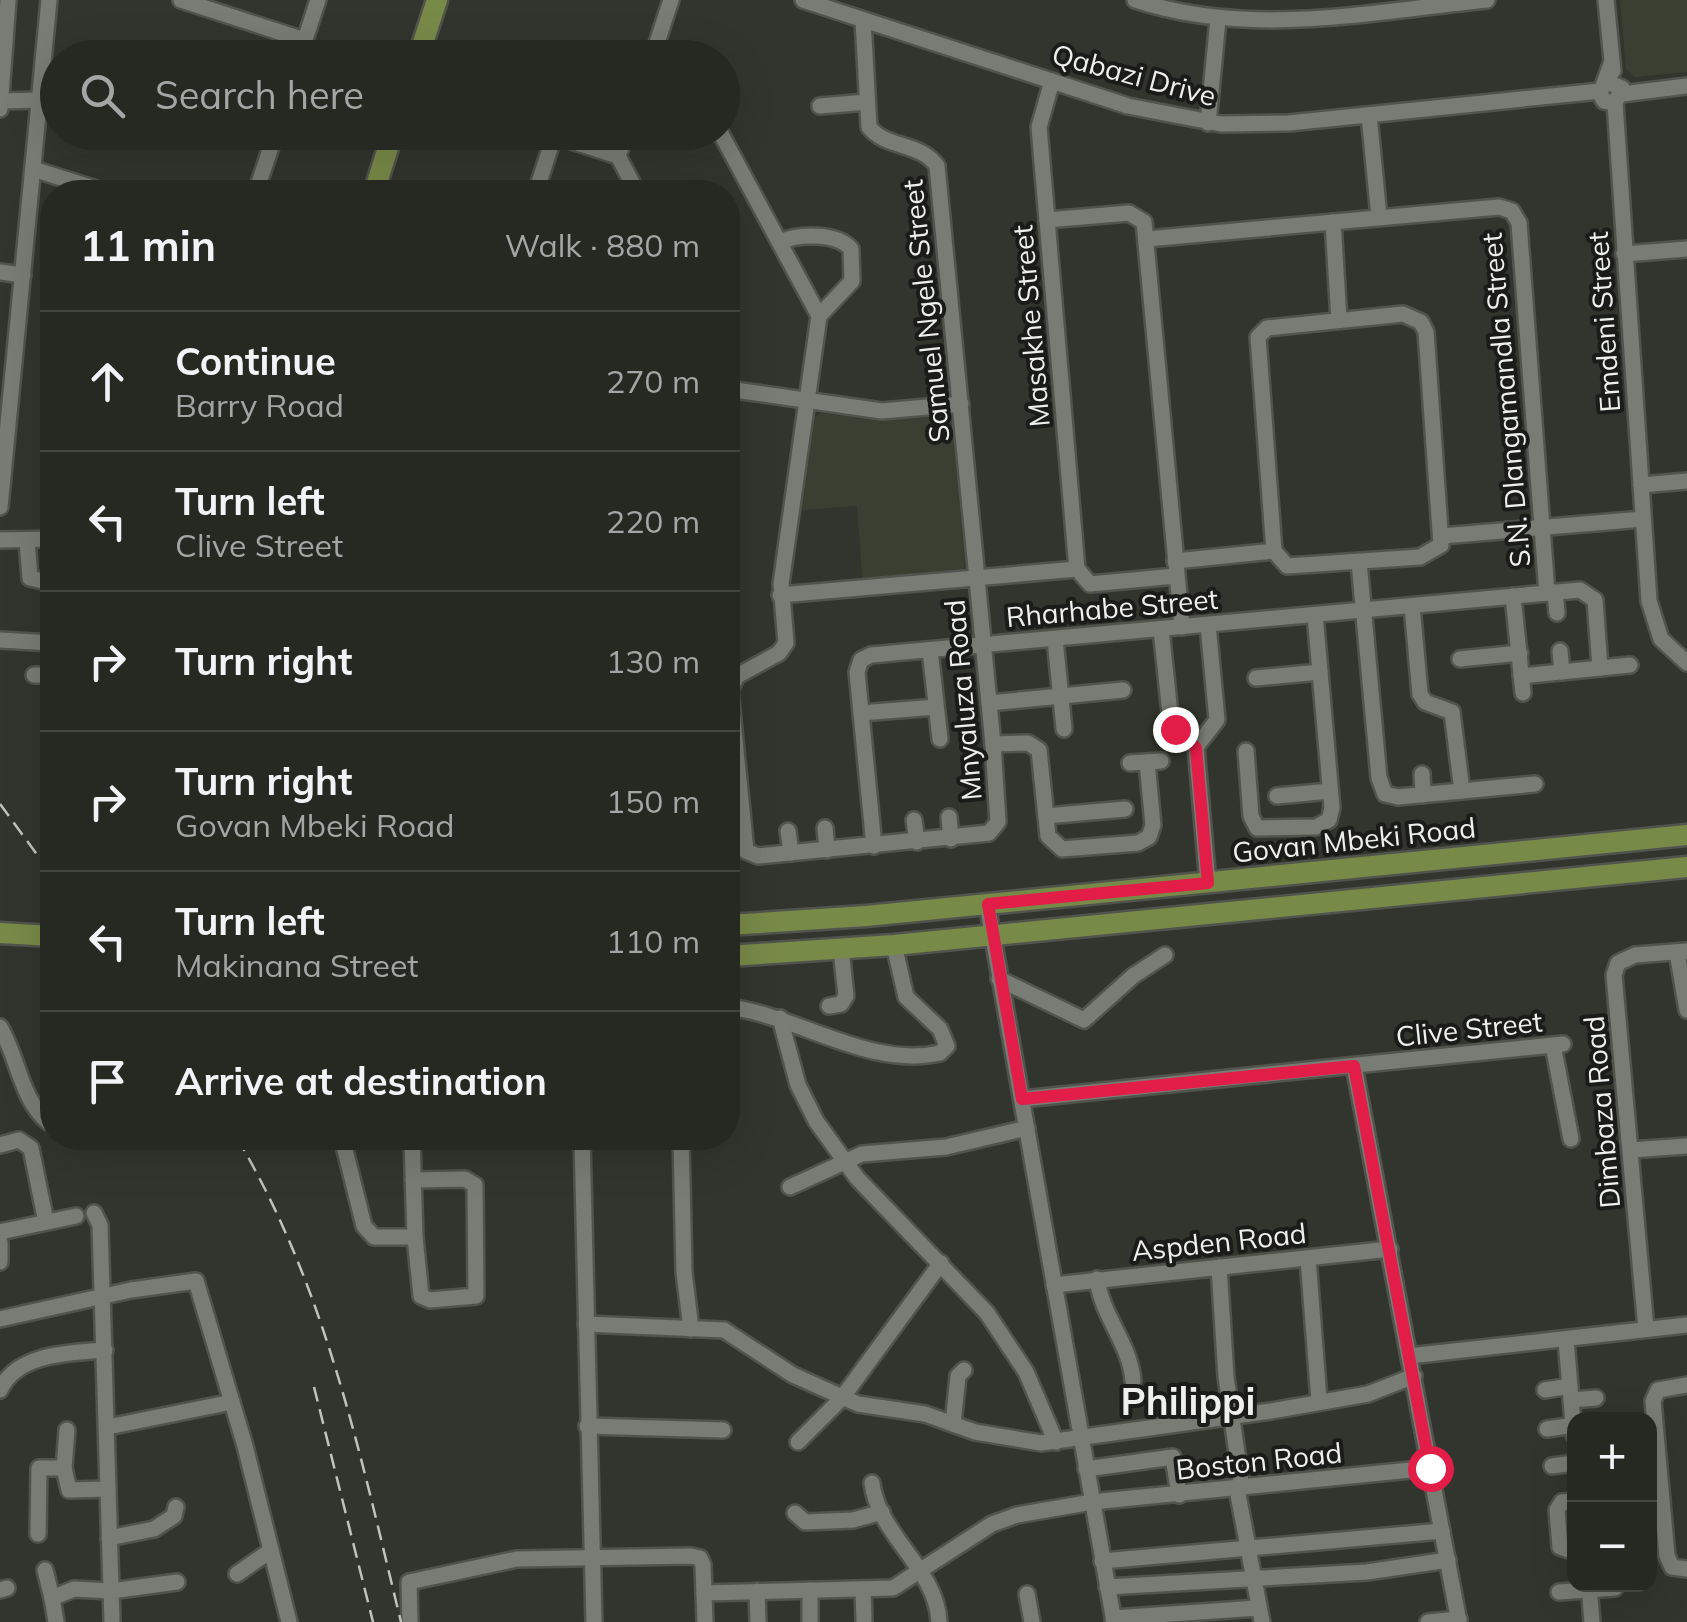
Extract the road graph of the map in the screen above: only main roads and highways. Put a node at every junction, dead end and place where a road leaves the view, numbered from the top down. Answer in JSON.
{"nodes":[{"id":1,"x":437,"y":0,"type":"edge"},
{"id":2,"x":424,"y":40,"type":"edge"},
{"id":3,"x":387,"y":150,"type":"edge"},
{"id":4,"x":378,"y":180,"type":"edge"},
{"id":5,"x":1687,"y":836,"type":"edge"},
{"id":6,"x":1687,"y":867,"type":"edge"},
{"id":7,"x":740,"y":923,"type":"edge"},
{"id":8,"x":0,"y":933,"type":"edge"},
{"id":9,"x":40,"y":935,"type":"edge"},
{"id":10,"x":740,"y":955,"type":"edge"}],
"edges":[{"from":1,"to":2,"type":"main road"},
{"from":3,"to":4,"type":"main road"},
{"from":5,"to":7,"type":"main road","name":"Govan Mbeki Road"},
{"from":6,"to":10,"type":"main road"},
{"from":8,"to":9,"type":"main road"}]}
